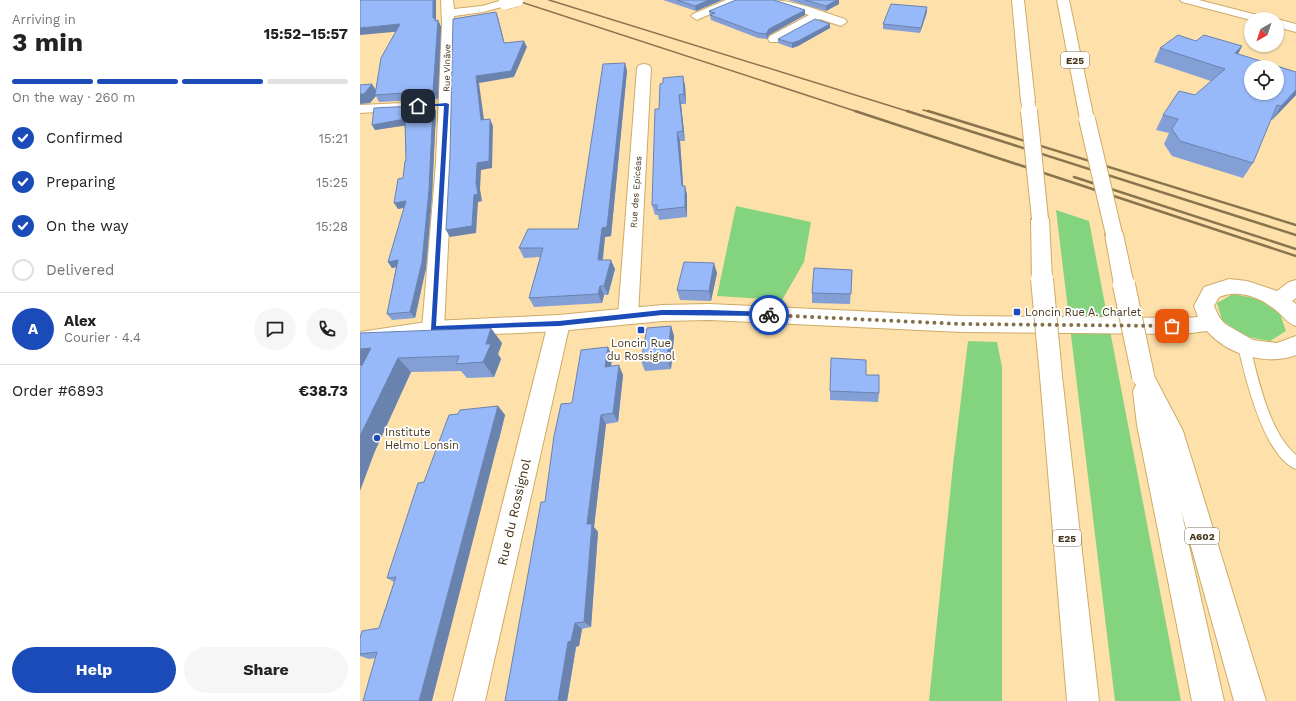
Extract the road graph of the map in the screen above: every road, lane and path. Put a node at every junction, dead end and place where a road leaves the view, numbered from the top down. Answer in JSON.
{"nodes":[{"id":1,"x":447,"y":0,"type":"edge"},
{"id":2,"x":517,"y":0,"type":"edge"},
{"id":3,"x":736,"y":0,"type":"edge"},
{"id":4,"x":774,"y":0,"type":"edge"},
{"id":5,"x":1018,"y":0,"type":"edge"},
{"id":6,"x":1063,"y":0,"type":"edge"},
{"id":7,"x":1186,"y":0,"type":"edge"},
{"id":8,"x":450,"y":14,"type":"junction"},
{"id":9,"x":820,"y":14,"type":"junction"},
{"id":10,"x":1244,"y":15,"type":"edge"},
{"id":11,"x":697,"y":16,"type":"dead end"},
{"id":12,"x":841,"y":22,"type":"dead end"},
{"id":13,"x":1284,"y":25,"type":"edge"},
{"id":14,"x":1296,"y":28,"type":"edge"},
{"id":15,"x":774,"y":39,"type":"dead end"},
{"id":16,"x":644,"y":68,"type":"dead end"},
{"id":17,"x":415,"y":106,"type":"edge"},
{"id":18,"x":360,"y":109,"type":"edge"},
{"id":19,"x":1296,"y":287,"type":"edge"},
{"id":20,"x":1279,"y":301,"type":"junction"},
{"id":21,"x":628,"y":316,"type":"junction"},
{"id":22,"x":1296,"y":318,"type":"edge"},
{"id":23,"x":559,"y":323,"type":"junction"},
{"id":24,"x":1212,"y":323,"type":"junction"},
{"id":25,"x":433,"y":329,"type":"junction"},
{"id":26,"x":360,"y":340,"type":"edge"},
{"id":27,"x":1244,"y":346,"type":"junction"},
{"id":28,"x":1292,"y":352,"type":"edge"},
{"id":29,"x":1143,"y":376,"type":"junction"},
{"id":30,"x":1296,"y":463,"type":"edge"},
{"id":31,"x":469,"y":701,"type":"edge"},
{"id":32,"x":1083,"y":701,"type":"edge"},
{"id":33,"x":1208,"y":701,"type":"edge"},
{"id":34,"x":1250,"y":701,"type":"edge"}],
"edges":[{"from":1,"to":8,"type":"main road","name":"Rue Vinâve"},
{"from":2,"to":8,"type":"main road","bridge":true},
{"from":3,"to":11,"type":"main road"},
{"from":4,"to":9,"type":"main road"},
{"from":5,"to":32,"type":"main road","number":"E25","bridge":true},
{"from":6,"to":29,"type":"main road","number":"E25","bridge":true},
{"from":7,"to":10,"type":"main road"},
{"from":8,"to":25,"type":"main road","name":"Rue Vinâve"},
{"from":9,"to":12,"type":"main road"},
{"from":9,"to":15,"type":"main road"},
{"from":13,"to":14,"type":"main road"},
{"from":16,"to":21,"type":"main road","name":"Rue des Epicéas"},
{"from":17,"to":18,"type":"main road"},
{"from":19,"to":20,"type":"main road"},
{"from":20,"to":22,"type":"main road"},
{"from":20,"to":24,"type":"main road"},
{"from":21,"to":23,"type":"main road"},
{"from":21,"to":24,"type":"main road"},
{"from":23,"to":25,"type":"main road"},
{"from":23,"to":31,"type":"main road","name":"Rue du Rossignol"},
{"from":24,"to":27,"type":"main road"},
{"from":25,"to":26,"type":"main road"},
{"from":27,"to":28,"type":"main road"},
{"from":27,"to":30,"type":"lane"},
{"from":29,"to":33,"type":"main road","number":"E25"},
{"from":29,"to":34,"type":"main road","number":"A602"}]}
